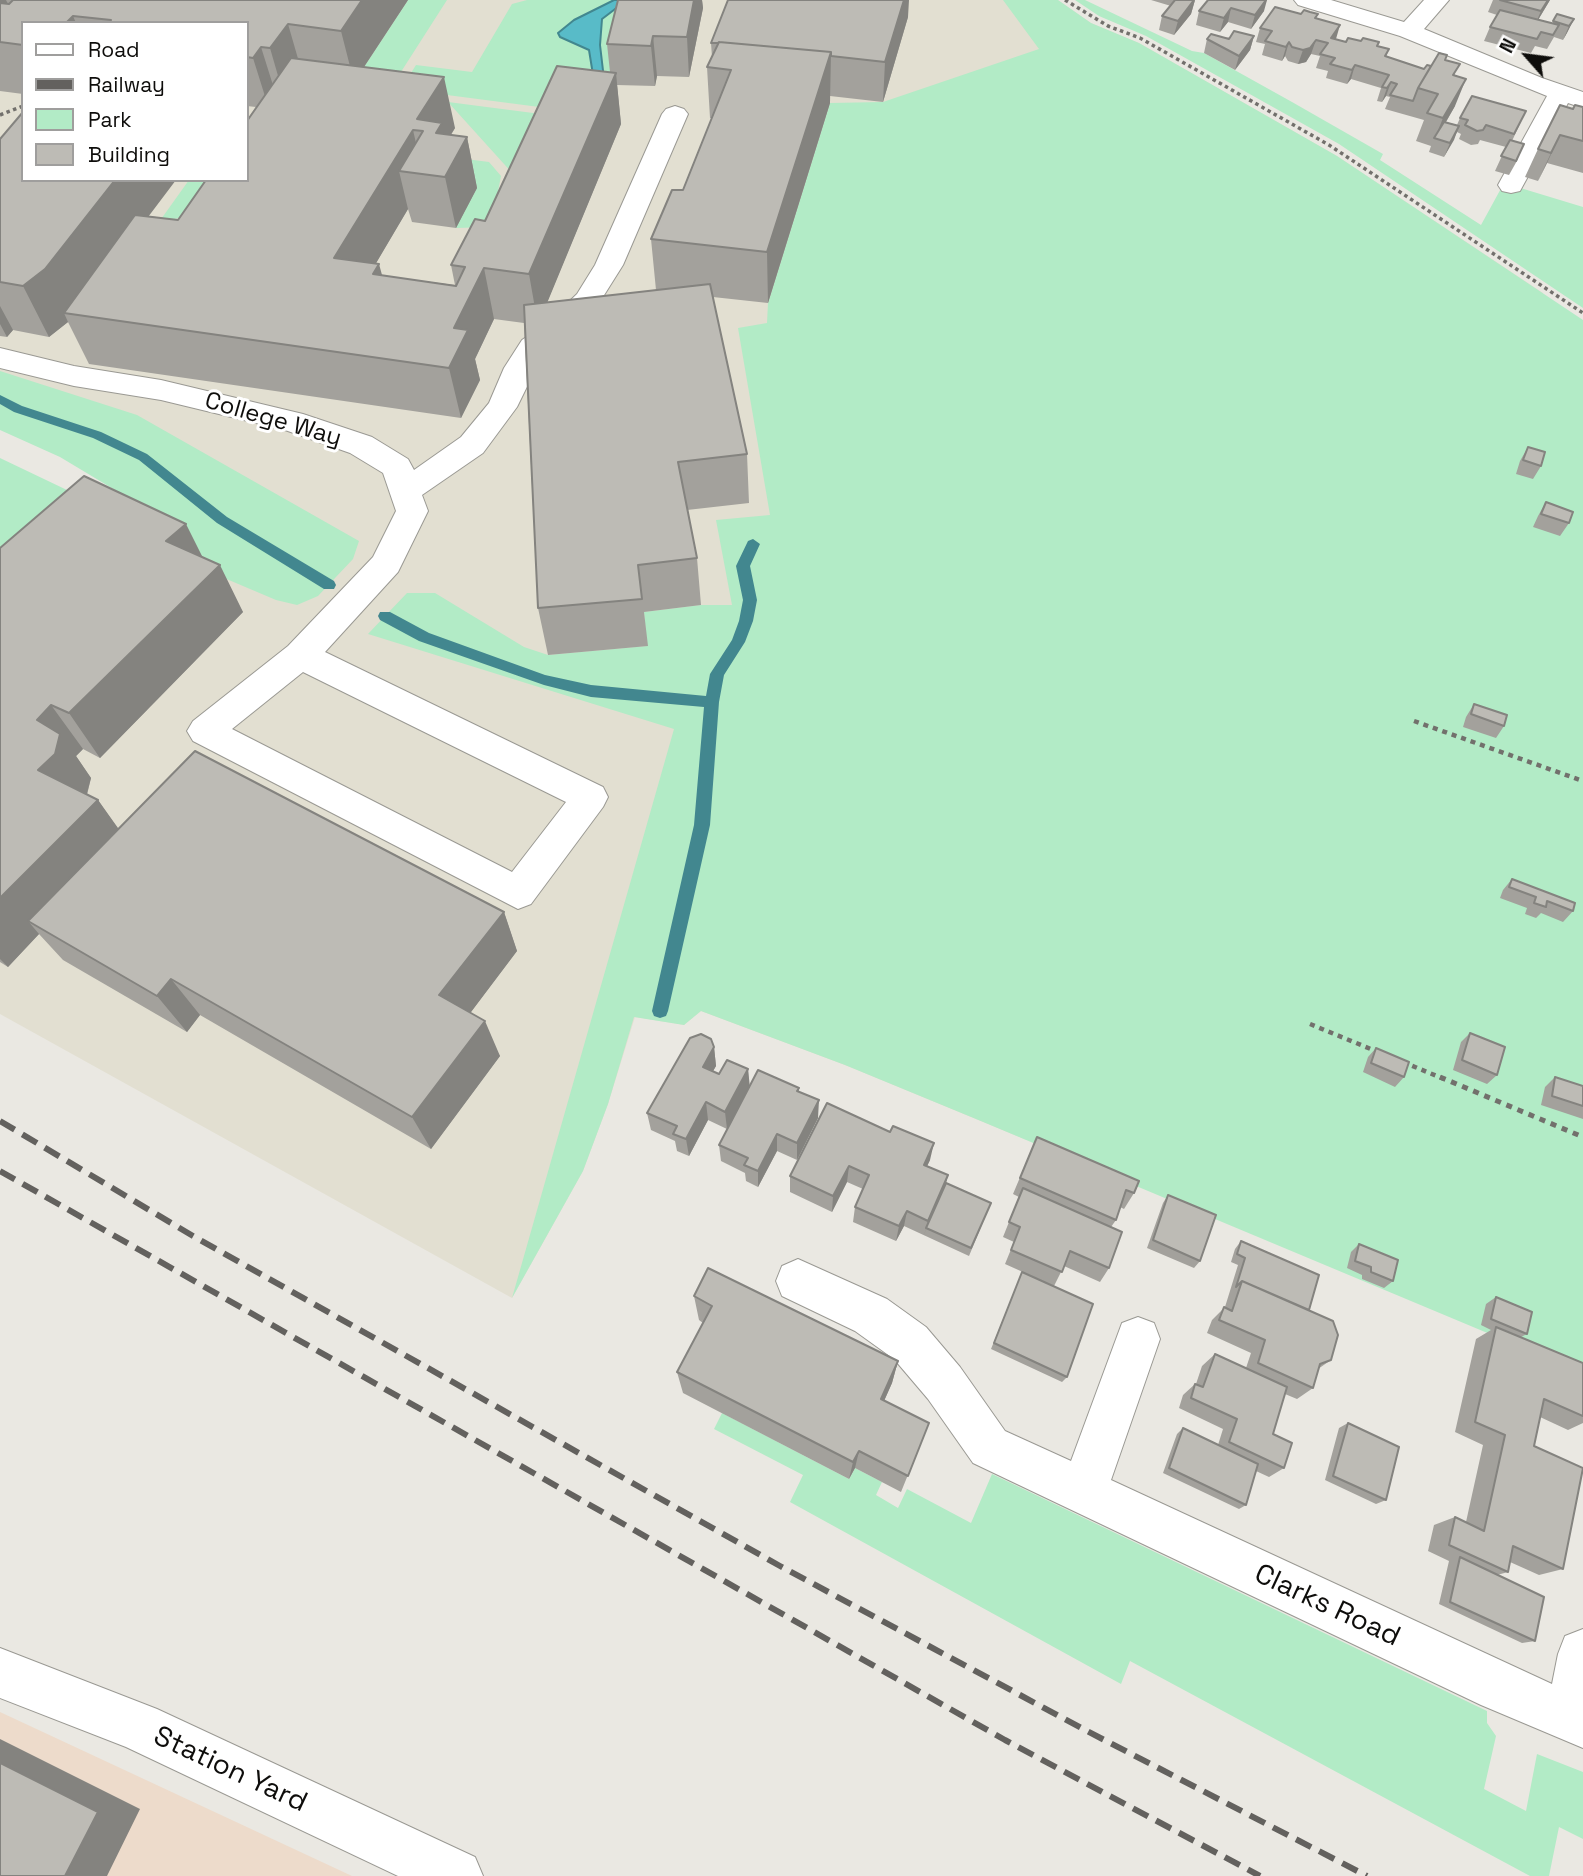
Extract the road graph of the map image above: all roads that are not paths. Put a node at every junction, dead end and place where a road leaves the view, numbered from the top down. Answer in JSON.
{"nodes":[{"id":1,"x":1306,"y":0,"type":"edge"},
{"id":2,"x":1437,"y":0,"type":"edge"},
{"id":3,"x":1409,"y":32,"type":"junction"},
{"id":4,"x":1572,"y":96,"type":"edge"},
{"id":5,"x":675,"y":114,"type":"dead end"},
{"id":6,"x":1511,"y":185,"type":"dead end"},
{"id":7,"x":0,"y":358,"type":"edge"},
{"id":8,"x":405,"y":491,"type":"junction"},
{"id":9,"x":300,"y":655,"type":"junction"},
{"id":10,"x":798,"y":1281,"type":"dead end"},
{"id":11,"x":1138,"y":1339,"type":"dead end"},
{"id":12,"x":1084,"y":1491,"type":"junction"},
{"id":13,"x":1583,"y":1654,"type":"edge"},
{"id":14,"x":0,"y":1673,"type":"edge"},
{"id":15,"x":1577,"y":1720,"type":"edge"},
{"id":16,"x":456,"y":1876,"type":"edge"}],
"edges":[{"from":1,"to":3,"type":"street"},
{"from":2,"to":3,"type":"street"},
{"from":3,"to":4,"type":"street"},
{"from":4,"to":6,"type":"street"},
{"from":5,"to":8,"type":"street"},
{"from":7,"to":8,"type":"street","name":"College Way"},
{"from":8,"to":9,"type":"street","name":"College Way"},
{"from":9,"to":9,"type":"street","name":"College Way"},
{"from":10,"to":12,"type":"street","name":"Clarks Road"},
{"from":11,"to":12,"type":"street"},
{"from":12,"to":15,"type":"street","name":"Clarks Road"},
{"from":13,"to":15,"type":"street","name":"Clarks Road"},
{"from":14,"to":16,"type":"street","name":"Station Yard"}]}
